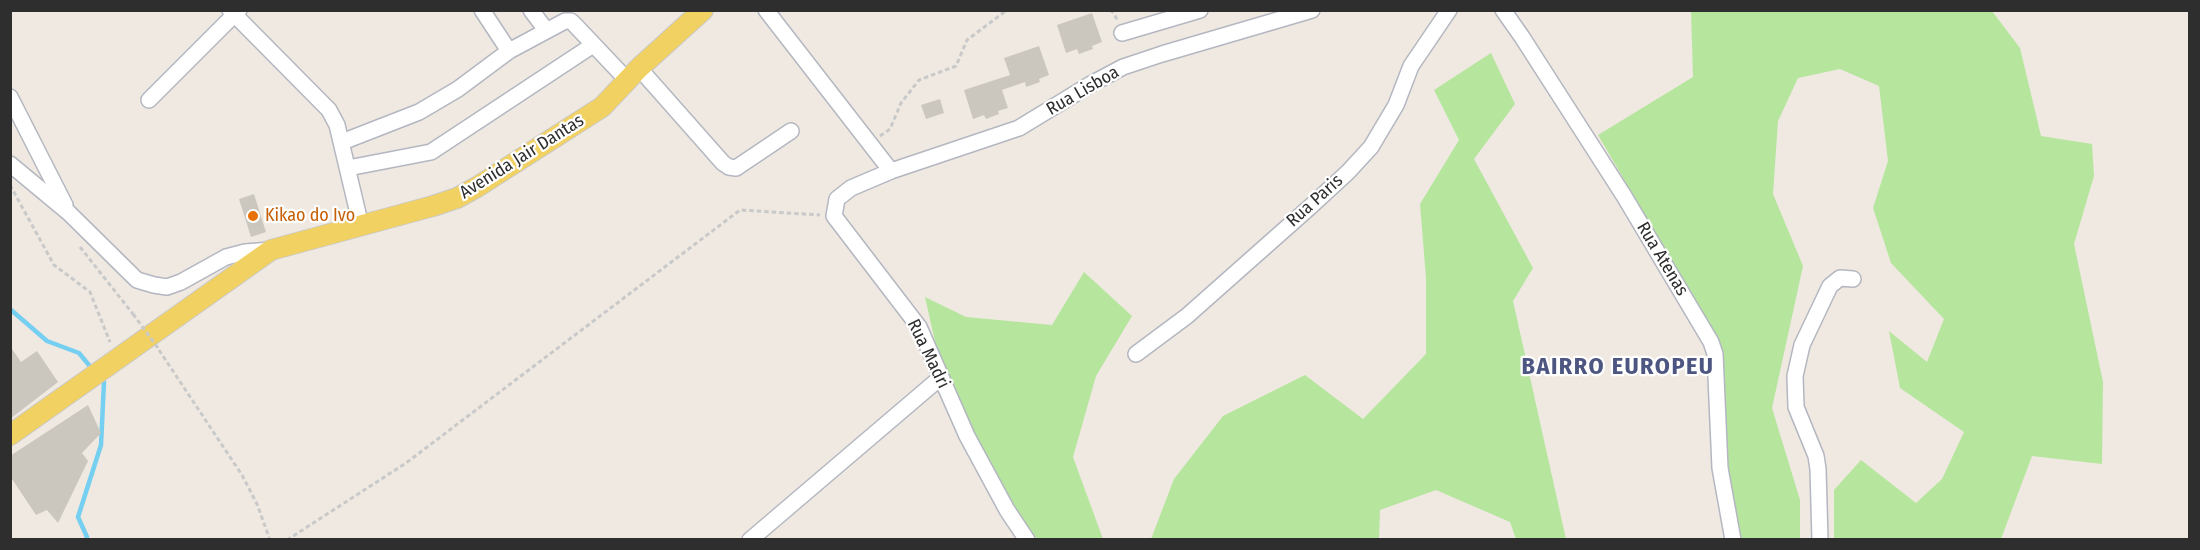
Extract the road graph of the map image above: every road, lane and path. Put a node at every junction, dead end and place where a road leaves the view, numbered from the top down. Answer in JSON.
{"nodes":[{"id":1,"x":482,"y":10,"type":"edge"},
{"id":2,"x":531,"y":10,"type":"edge"},
{"id":3,"x":703,"y":10,"type":"edge"},
{"id":4,"x":766,"y":10,"type":"edge"},
{"id":5,"x":1007,"y":10,"type":"edge"},
{"id":6,"x":1200,"y":10,"type":"edge"},
{"id":7,"x":1312,"y":10,"type":"edge"},
{"id":8,"x":1449,"y":10,"type":"edge"},
{"id":9,"x":1503,"y":10,"type":"edge"},
{"id":10,"x":234,"y":12,"type":"edge"},
{"id":11,"x":546,"y":30,"type":"junction"},
{"id":12,"x":1122,"y":33,"type":"dead end"},
{"id":13,"x":593,"y":45,"type":"junction"},
{"id":14,"x":509,"y":51,"type":"junction"},
{"id":15,"x":634,"y":74,"type":"junction"},
{"id":16,"x":10,"y":97,"type":"edge"},
{"id":17,"x":149,"y":100,"type":"dead end"},
{"id":18,"x":791,"y":131,"type":"dead end"},
{"id":19,"x":342,"y":142,"type":"junction"},
{"id":20,"x":869,"y":144,"type":"junction"},
{"id":21,"x":10,"y":164,"type":"edge"},
{"id":22,"x":348,"y":168,"type":"junction"},
{"id":23,"x":891,"y":171,"type":"junction"},
{"id":24,"x":10,"y":183,"type":"edge"},
{"id":25,"x":19,"y":189,"type":"dead end"},
{"id":26,"x":69,"y":213,"type":"junction"},
{"id":27,"x":834,"y":216,"type":"junction"},
{"id":28,"x":361,"y":226,"type":"junction"},
{"id":29,"x":75,"y":240,"type":"dead end"},
{"id":30,"x":271,"y":250,"type":"junction"},
{"id":31,"x":1853,"y":279,"type":"dead end"},
{"id":32,"x":1136,"y":354,"type":"dead end"},
{"id":33,"x":117,"y":360,"type":"junction"},
{"id":34,"x":940,"y":378,"type":"junction"},
{"id":35,"x":10,"y":435,"type":"edge"},
{"id":36,"x":270,"y":540,"type":"edge"},
{"id":37,"x":287,"y":540,"type":"edge"},
{"id":38,"x":750,"y":540,"type":"edge"},
{"id":39,"x":1027,"y":540,"type":"edge"},
{"id":40,"x":1733,"y":540,"type":"edge"},
{"id":41,"x":1820,"y":540,"type":"edge"}],
"edges":[{"from":1,"to":14,"type":"street"},
{"from":2,"to":11,"type":"street"},
{"from":3,"to":15,"type":"main road","name":"Avenida Jair Dantas"},
{"from":4,"to":20,"type":"street"},
{"from":5,"to":20,"type":"path"},
{"from":6,"to":12,"type":"street"},
{"from":7,"to":23,"type":"street","name":"Rua Lisboa"},
{"from":8,"to":32,"type":"street","name":"Rua Paris"},
{"from":9,"to":40,"type":"street","name":"Rua Atenas"},
{"from":10,"to":17,"type":"street"},
{"from":10,"to":19,"type":"street"},
{"from":11,"to":13,"type":"street"},
{"from":11,"to":14,"type":"street"},
{"from":13,"to":15,"type":"street"},
{"from":13,"to":22,"type":"street"},
{"from":14,"to":19,"type":"street"},
{"from":15,"to":18,"type":"street"},
{"from":15,"to":28,"type":"main road","name":"Avenida Jair Dantas"},
{"from":16,"to":26,"type":"street","name":"Avenida Jair Dantas"},
{"from":19,"to":22,"type":"street"},
{"from":20,"to":23,"type":"street"},
{"from":21,"to":26,"type":"street","name":"Avenida Jair Dantas"},
{"from":22,"to":28,"type":"street"},
{"from":23,"to":27,"type":"street"},
{"from":24,"to":25,"type":"path"},
{"from":24,"to":33,"type":"path"},
{"from":26,"to":30,"type":"street","name":"Avenida Jair Dantas"},
{"from":27,"to":34,"type":"street","name":"Rua Madri"},
{"from":27,"to":37,"type":"path"},
{"from":28,"to":30,"type":"main road","name":"Avenida Jair Dantas"},
{"from":29,"to":36,"type":"path","bridge":true},
{"from":30,"to":33,"type":"main road","name":"Avenida Jair Dantas"},
{"from":31,"to":41,"type":"street"},
{"from":33,"to":35,"type":"main road","name":"Avenida Jair Dantas"},
{"from":34,"to":38,"type":"street"},
{"from":34,"to":39,"type":"street","name":"Rua Madri"}]}
